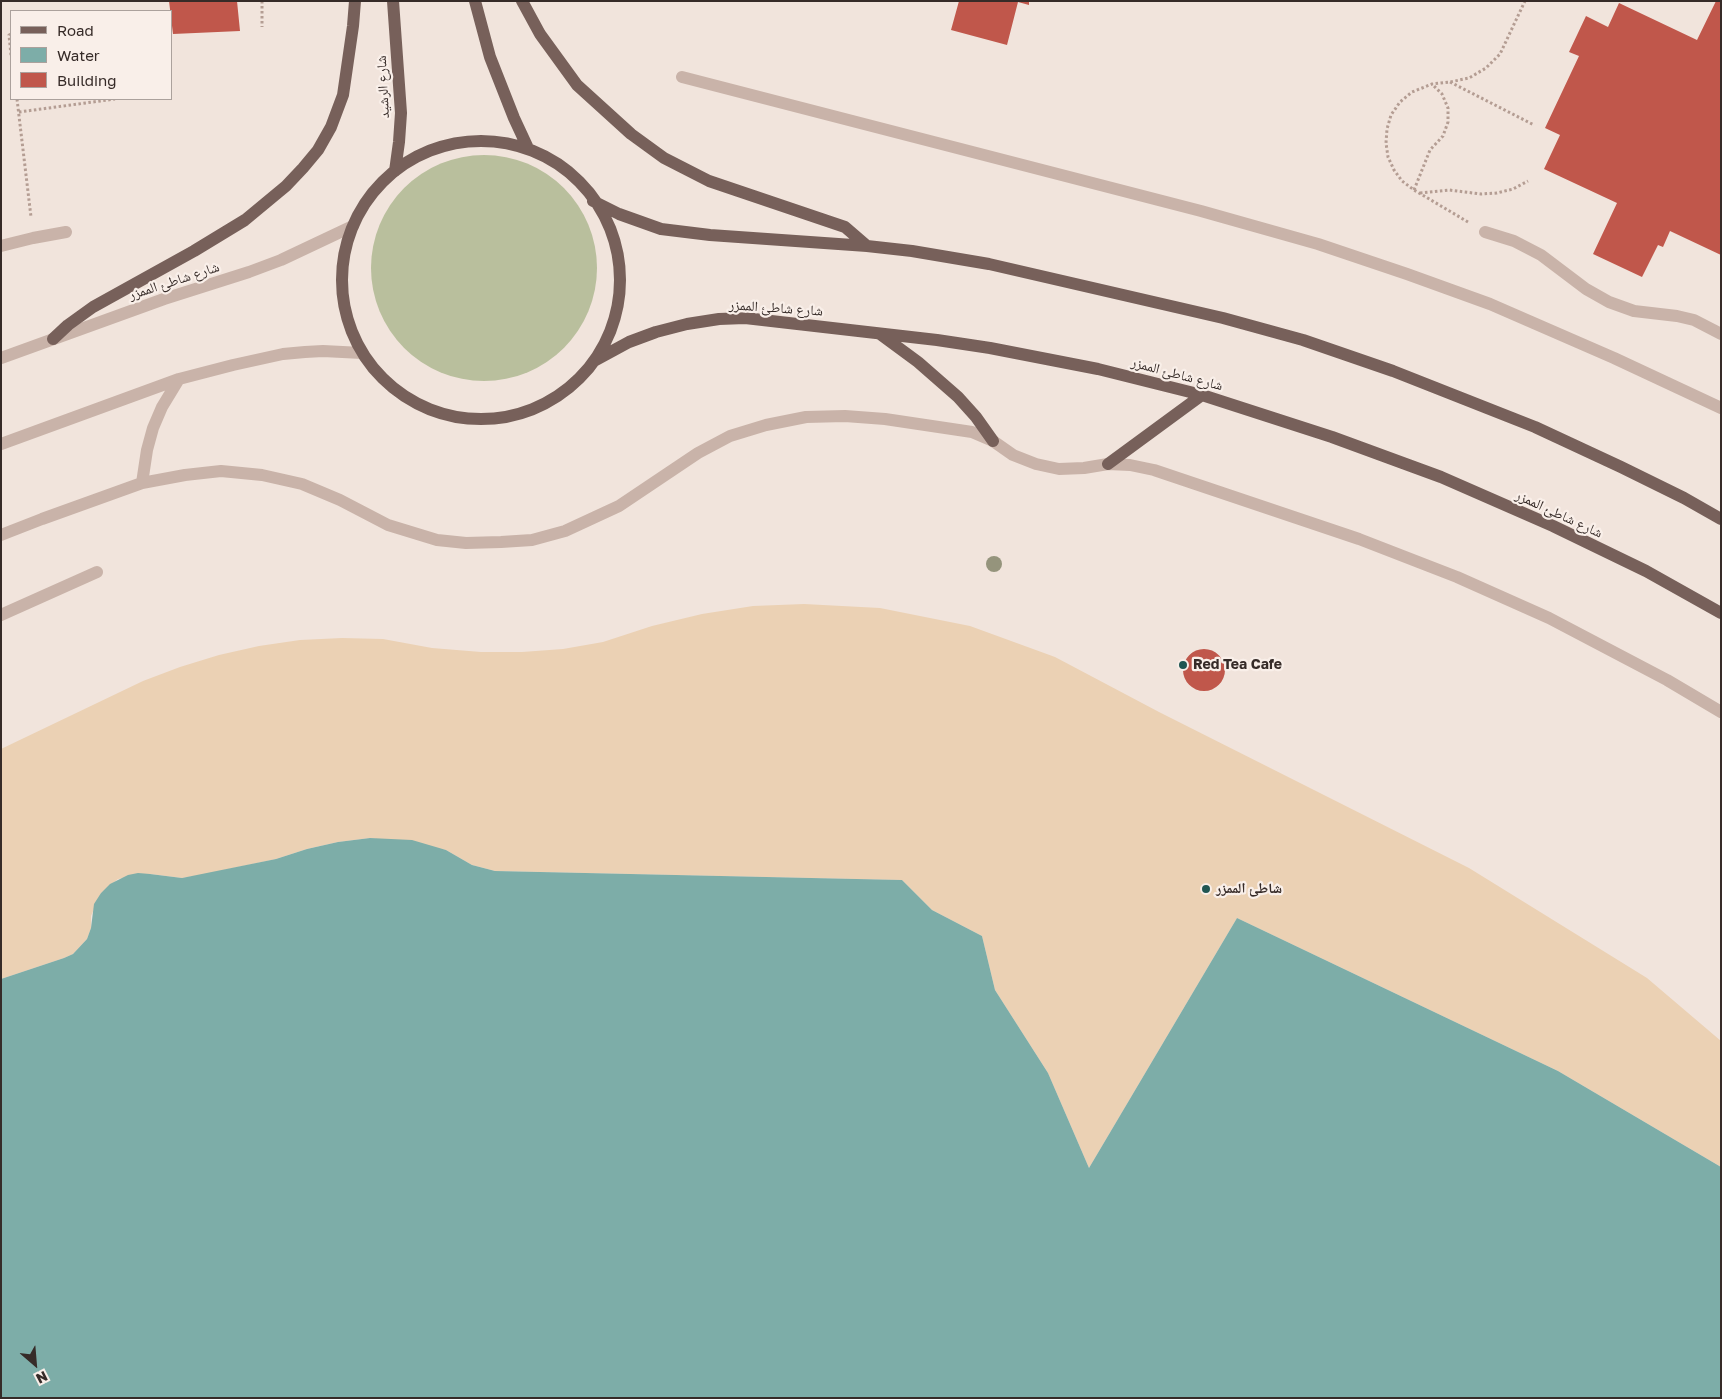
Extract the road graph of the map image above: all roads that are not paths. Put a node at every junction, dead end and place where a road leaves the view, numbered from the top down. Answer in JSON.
{"nodes":[{"id":1,"x":355,"y":1,"type":"edge"},
{"id":2,"x":393,"y":1,"type":"edge"},
{"id":3,"x":475,"y":1,"type":"edge"},
{"id":4,"x":522,"y":1,"type":"edge"},
{"id":5,"x":682,"y":77,"type":"dead end"},
{"id":6,"x":527,"y":146,"type":"junction"},
{"id":7,"x":395,"y":171,"type":"junction"},
{"id":8,"x":593,"y":201,"type":"junction"},
{"id":9,"x":353,"y":226,"type":"junction"},
{"id":10,"x":66,"y":232,"type":"dead end"},
{"id":11,"x":1485,"y":232,"type":"road end"},
{"id":12,"x":1,"y":246,"type":"edge"},
{"id":13,"x":867,"y":246,"type":"junction"},
{"id":14,"x":878,"y":333,"type":"junction"},
{"id":15,"x":1721,"y":334,"type":"edge"},
{"id":16,"x":53,"y":339,"type":"junction"},
{"id":17,"x":362,"y":353,"type":"junction"},
{"id":18,"x":1,"y":358,"type":"edge"},
{"id":19,"x":594,"y":361,"type":"junction"},
{"id":20,"x":179,"y":379,"type":"junction"},
{"id":21,"x":1202,"y":396,"type":"junction"},
{"id":22,"x":1721,"y":408,"type":"edge"},
{"id":23,"x":993,"y":441,"type":"junction"},
{"id":24,"x":1,"y":444,"type":"edge"},
{"id":25,"x":1108,"y":464,"type":"junction"},
{"id":26,"x":142,"y":483,"type":"junction"},
{"id":27,"x":1721,"y":519,"type":"edge"},
{"id":28,"x":1,"y":535,"type":"edge"},
{"id":29,"x":97,"y":572,"type":"dead end"},
{"id":30,"x":1721,"y":613,"type":"edge"},
{"id":31,"x":1,"y":615,"type":"edge"},
{"id":32,"x":1721,"y":712,"type":"edge"}],
"edges":[{"from":1,"to":16,"type":"main road"},
{"from":2,"to":7,"type":"main road","name":"شارع الرشيد"},
{"from":3,"to":6,"type":"main road"},
{"from":4,"to":13,"type":"main road"},
{"from":5,"to":22,"type":"street"},
{"from":6,"to":7,"type":"main road"},
{"from":6,"to":8,"type":"main road"},
{"from":7,"to":9,"type":"main road"},
{"from":8,"to":13,"type":"main road"},
{"from":8,"to":19,"type":"main road"},
{"from":9,"to":16,"type":"street","name":"شارع شاطئ الممزر"},
{"from":9,"to":17,"type":"main road"},
{"from":10,"to":12,"type":"street"},
{"from":11,"to":15,"type":"street"},
{"from":13,"to":27,"type":"main road"},
{"from":14,"to":19,"type":"main road","name":"شارع شاطئ الممزر"},
{"from":14,"to":21,"type":"main road","name":"شارع شاطئ الممزر"},
{"from":14,"to":23,"type":"main road"},
{"from":16,"to":18,"type":"street","name":"شارع شاطئ الممزر"},
{"from":17,"to":19,"type":"main road"},
{"from":17,"to":20,"type":"street"},
{"from":20,"to":24,"type":"street"},
{"from":20,"to":26,"type":"street"},
{"from":21,"to":25,"type":"main road"},
{"from":21,"to":30,"type":"main road","name":"شارع شاطئ الممزر"},
{"from":23,"to":25,"type":"street"},
{"from":23,"to":26,"type":"street"},
{"from":25,"to":32,"type":"street"},
{"from":26,"to":28,"type":"street"},
{"from":29,"to":31,"type":"street"}]}
